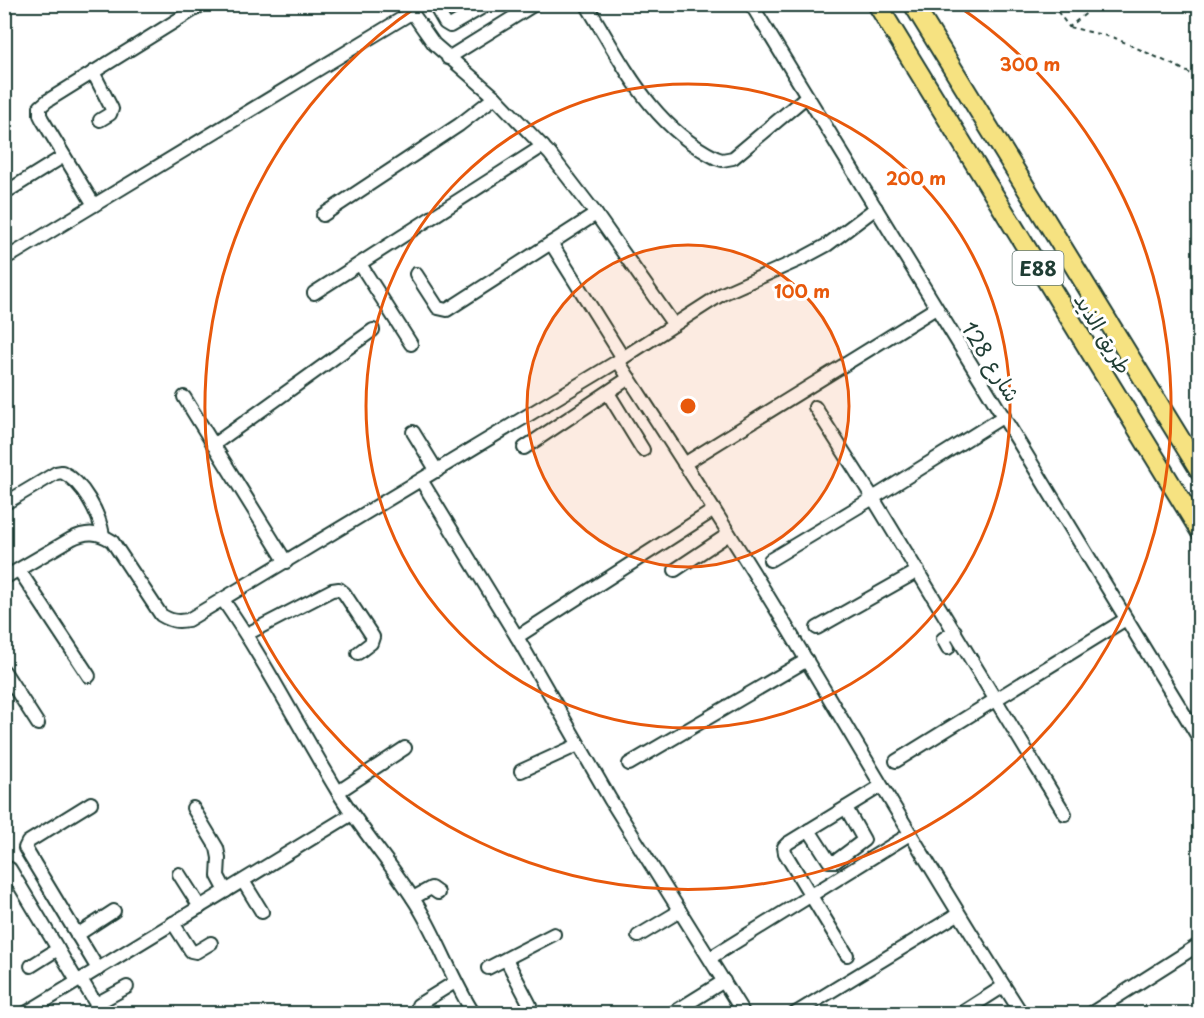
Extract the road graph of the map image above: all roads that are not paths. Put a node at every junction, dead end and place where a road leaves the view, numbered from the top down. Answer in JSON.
{"nodes":[{"id":1,"x":203,"y":4,"type":"edge"},
{"id":2,"x":434,"y":4,"type":"edge"},
{"id":3,"x":488,"y":4,"type":"edge"},
{"id":4,"x":535,"y":4,"type":"edge"},
{"id":5,"x":586,"y":4,"type":"edge"},
{"id":6,"x":751,"y":4,"type":"edge"},
{"id":7,"x":877,"y":4,"type":"edge"},
{"id":8,"x":913,"y":4,"type":"edge"},
{"id":9,"x":408,"y":9,"type":"edge"},
{"id":10,"x":448,"y":58,"type":"junction"},
{"id":11,"x":93,"y":72,"type":"junction"},
{"id":12,"x":495,"y":96,"type":"junction"},
{"id":13,"x":807,"y":96,"type":"junction"},
{"id":14,"x":100,"y":120,"type":"dead end"},
{"id":15,"x":543,"y":146,"type":"junction"},
{"id":16,"x":64,"y":156,"type":"junction"},
{"id":17,"x":12,"y":189,"type":"dead end"},
{"id":18,"x":94,"y":205,"type":"junction"},
{"id":19,"x":876,"y":208,"type":"junction"},
{"id":20,"x":596,"y":214,"type":"junction"},
{"id":21,"x":323,"y":215,"type":"dead end"},
{"id":22,"x":551,"y":243,"type":"junction"},
{"id":23,"x":4,"y":258,"type":"edge"},
{"id":24,"x":360,"y":264,"type":"junction"},
{"id":25,"x":416,"y":274,"type":"dead end"},
{"id":26,"x":314,"y":293,"type":"dead end"},
{"id":27,"x":936,"y":308,"type":"junction"},
{"id":28,"x":674,"y":325,"type":"junction"},
{"id":29,"x":373,"y":330,"type":"dead end"},
{"id":30,"x":411,"y":344,"type":"dead end"},
{"id":31,"x":621,"y":359,"type":"junction"},
{"id":32,"x":629,"y":378,"type":"junction"},
{"id":33,"x":608,"y":393,"type":"junction"},
{"id":34,"x":184,"y":397,"type":"dead end"},
{"id":35,"x":814,"y":407,"type":"dead end"},
{"id":36,"x":1004,"y":416,"type":"junction"},
{"id":37,"x":413,"y":432,"type":"dead end"},
{"id":38,"x":213,"y":445,"type":"junction"},
{"id":39,"x":524,"y":448,"type":"dead end"},
{"id":40,"x":643,"y":450,"type":"dead end"},
{"id":41,"x":684,"y":464,"type":"junction"},
{"id":42,"x":437,"y":471,"type":"junction"},
{"id":43,"x":1200,"y":471,"type":"edge"},
{"id":44,"x":421,"y":480,"type":"junction"},
{"id":45,"x":873,"y":498,"type":"junction"},
{"id":46,"x":4,"y":504,"type":"edge"},
{"id":47,"x":714,"y":510,"type":"junction"},
{"id":48,"x":1200,"y":531,"type":"edge"},
{"id":49,"x":729,"y":534,"type":"junction"},
{"id":50,"x":103,"y":535,"type":"junction"},
{"id":51,"x":770,"y":560,"type":"dead end"},
{"id":52,"x":286,"y":562,"type":"junction"},
{"id":53,"x":19,"y":570,"type":"junction"},
{"id":54,"x":675,"y":570,"type":"dead end"},
{"id":55,"x":918,"y":571,"type":"junction"},
{"id":56,"x":6,"y":575,"type":"edge"},
{"id":57,"x":223,"y":600,"type":"junction"},
{"id":58,"x":1126,"y":619,"type":"junction"},
{"id":59,"x":817,"y":628,"type":"dead end"},
{"id":60,"x":955,"y":631,"type":"junction"},
{"id":61,"x":246,"y":634,"type":"junction"},
{"id":62,"x":517,"y":637,"type":"junction"},
{"id":63,"x":948,"y":648,"type":"dead end"},
{"id":64,"x":358,"y":653,"type":"dead end"},
{"id":65,"x":807,"y":660,"type":"junction"},
{"id":66,"x":4,"y":671,"type":"edge"},
{"id":67,"x":89,"y":676,"type":"dead end"},
{"id":68,"x":996,"y":698,"type":"junction"},
{"id":69,"x":38,"y":724,"type":"dead end"},
{"id":70,"x":1200,"y":740,"type":"edge"},
{"id":71,"x":578,"y":745,"type":"junction"},
{"id":72,"x":405,"y":748,"type":"dead end"},
{"id":73,"x":896,"y":761,"type":"dead end"},
{"id":74,"x":629,"y":764,"type":"dead end"},
{"id":75,"x":521,"y":771,"type":"dead end"},
{"id":76,"x":882,"y":786,"type":"junction"},
{"id":77,"x":338,"y":792,"type":"junction"},
{"id":78,"x":91,"y":803,"type":"dead end"},
{"id":79,"x":193,"y":808,"type":"dead end"},
{"id":80,"x":846,"y":808,"type":"junction"},
{"id":81,"x":352,"y":814,"type":"junction"},
{"id":82,"x":1065,"y":814,"type":"dead end"},
{"id":83,"x":809,"y":830,"type":"junction"},
{"id":84,"x":910,"y":834,"type":"junction"},
{"id":85,"x":4,"y":866,"type":"edge"},
{"id":86,"x":179,"y":874,"type":"dead end"},
{"id":87,"x":243,"y":881,"type":"junction"},
{"id":88,"x":226,"y":891,"type":"junction"},
{"id":89,"x":438,"y":893,"type":"dead end"},
{"id":90,"x":811,"y":896,"type":"junction"},
{"id":91,"x":413,"y":898,"type":"junction"},
{"id":92,"x":200,"y":907,"type":"junction"},
{"id":93,"x":114,"y":911,"type":"dead end"},
{"id":94,"x":680,"y":911,"type":"junction"},
{"id":95,"x":262,"y":912,"type":"dead end"},
{"id":96,"x":958,"y":914,"type":"junction"},
{"id":97,"x":173,"y":923,"type":"junction"},
{"id":98,"x":554,"y":934,"type":"dead end"},
{"id":99,"x":77,"y":935,"type":"junction"},
{"id":100,"x":638,"y":936,"type":"dead end"},
{"id":101,"x":211,"y":943,"type":"dead end"},
{"id":102,"x":1200,"y":944,"type":"edge"},
{"id":103,"x":58,"y":949,"type":"junction"},
{"id":104,"x":847,"y":955,"type":"dead end"},
{"id":105,"x":506,"y":958,"type":"junction"},
{"id":106,"x":710,"y":958,"type":"junction"},
{"id":107,"x":31,"y":966,"type":"dead end"},
{"id":108,"x":488,"y":968,"type":"dead end"},
{"id":109,"x":98,"y":969,"type":"junction"},
{"id":110,"x":79,"y":980,"type":"junction"},
{"id":111,"x":724,"y":981,"type":"junction"},
{"id":112,"x":455,"y":982,"type":"junction"},
{"id":113,"x":1004,"y":986,"type":"junction"},
{"id":114,"x":127,"y":987,"type":"dead end"},
{"id":115,"x":418,"y":1005,"type":"dead end"},
{"id":116,"x":99,"y":1009,"type":"edge"},
{"id":117,"x":472,"y":1013,"type":"edge"},
{"id":118,"x":24,"y":1014,"type":"edge"},
{"id":119,"x":529,"y":1014,"type":"edge"},
{"id":120,"x":671,"y":1014,"type":"edge"},
{"id":121,"x":744,"y":1014,"type":"edge"},
{"id":122,"x":794,"y":1014,"type":"edge"},
{"id":123,"x":960,"y":1014,"type":"edge"},
{"id":124,"x":1022,"y":1014,"type":"edge"},
{"id":125,"x":1089,"y":1014,"type":"edge"}],
"edges":[{"from":1,"to":11,"type":"street"},
{"from":2,"to":3,"type":"street"},
{"from":4,"to":10,"type":"street"},
{"from":5,"to":13,"type":"street"},
{"from":6,"to":13,"type":"street","name":"شارع 128"},
{"from":7,"to":48,"type":"highway","name":"طريق الذيد","number":"E88"},
{"from":8,"to":43,"type":"highway","name":"طريق الذيد","number":"E88"},
{"from":9,"to":10,"type":"street"},
{"from":9,"to":18,"type":"street"},
{"from":10,"to":12,"type":"street"},
{"from":11,"to":14,"type":"street"},
{"from":11,"to":16,"type":"street"},
{"from":12,"to":15,"type":"street"},
{"from":12,"to":21,"type":"street"},
{"from":13,"to":19,"type":"street","name":"شارع 128"},
{"from":15,"to":20,"type":"street"},
{"from":15,"to":24,"type":"street"},
{"from":16,"to":17,"type":"street"},
{"from":16,"to":18,"type":"street"},
{"from":18,"to":23,"type":"street"},
{"from":19,"to":27,"type":"street","name":"شارع 128"},
{"from":19,"to":28,"type":"street"},
{"from":20,"to":22,"type":"street"},
{"from":20,"to":28,"type":"street"},
{"from":22,"to":25,"type":"street"},
{"from":22,"to":31,"type":"street"},
{"from":24,"to":26,"type":"street"},
{"from":24,"to":30,"type":"street"},
{"from":27,"to":36,"type":"street","name":"شارع 128"},
{"from":27,"to":41,"type":"street"},
{"from":28,"to":31,"type":"street"},
{"from":29,"to":38,"type":"street"},
{"from":31,"to":32,"type":"street"},
{"from":31,"to":42,"type":"street"},
{"from":32,"to":33,"type":"street"},
{"from":32,"to":41,"type":"street"},
{"from":33,"to":39,"type":"street"},
{"from":33,"to":40,"type":"street"},
{"from":34,"to":38,"type":"street"},
{"from":35,"to":45,"type":"street"},
{"from":36,"to":45,"type":"street"},
{"from":36,"to":58,"type":"street","name":"شارع 128"},
{"from":37,"to":42,"type":"street"},
{"from":38,"to":52,"type":"street"},
{"from":41,"to":47,"type":"street"},
{"from":42,"to":44,"type":"street"},
{"from":44,"to":52,"type":"street"},
{"from":44,"to":62,"type":"street"},
{"from":45,"to":51,"type":"street"},
{"from":45,"to":55,"type":"street"},
{"from":46,"to":50,"type":"street"},
{"from":47,"to":49,"type":"street"},
{"from":47,"to":62,"type":"street"},
{"from":49,"to":54,"type":"street"},
{"from":49,"to":65,"type":"street"},
{"from":50,"to":53,"type":"street"},
{"from":50,"to":57,"type":"street"},
{"from":52,"to":57,"type":"street"},
{"from":53,"to":56,"type":"street"},
{"from":53,"to":67,"type":"street"},
{"from":55,"to":59,"type":"street"},
{"from":55,"to":60,"type":"street"},
{"from":57,"to":61,"type":"street"},
{"from":58,"to":68,"type":"street"},
{"from":58,"to":70,"type":"street","name":"شارع 128"},
{"from":60,"to":63,"type":"street"},
{"from":60,"to":68,"type":"street"},
{"from":61,"to":64,"type":"street"},
{"from":61,"to":77,"type":"street"},
{"from":62,"to":71,"type":"street"},
{"from":65,"to":74,"type":"street"},
{"from":65,"to":76,"type":"street"},
{"from":66,"to":69,"type":"street"},
{"from":68,"to":73,"type":"street"},
{"from":68,"to":82,"type":"street"},
{"from":71,"to":75,"type":"street"},
{"from":71,"to":94,"type":"street"},
{"from":72,"to":77,"type":"street"},
{"from":76,"to":80,"type":"street"},
{"from":76,"to":84,"type":"street"},
{"from":77,"to":81,"type":"street"},
{"from":78,"to":99,"type":"street"},
{"from":79,"to":88,"type":"street"},
{"from":80,"to":83,"type":"street"},
{"from":80,"to":83,"type":"street"},
{"from":81,"to":87,"type":"street"},
{"from":81,"to":91,"type":"street"},
{"from":83,"to":90,"type":"street"},
{"from":84,"to":90,"type":"street"},
{"from":84,"to":96,"type":"street"},
{"from":85,"to":103,"type":"street"},
{"from":86,"to":92,"type":"street"},
{"from":87,"to":88,"type":"street"},
{"from":87,"to":95,"type":"street"},
{"from":88,"to":92,"type":"street"},
{"from":89,"to":91,"type":"street"},
{"from":90,"to":104,"type":"street"},
{"from":90,"to":106,"type":"street"},
{"from":91,"to":112,"type":"street"},
{"from":92,"to":97,"type":"street"},
{"from":93,"to":99,"type":"street"},
{"from":94,"to":100,"type":"street"},
{"from":94,"to":106,"type":"street"},
{"from":96,"to":113,"type":"street"},
{"from":96,"to":122,"type":"street"},
{"from":97,"to":101,"type":"street"},
{"from":97,"to":109,"type":"street"},
{"from":98,"to":105,"type":"street"},
{"from":99,"to":109,"type":"street"},
{"from":102,"to":125,"type":"street"},
{"from":103,"to":107,"type":"street"},
{"from":103,"to":110,"type":"street"},
{"from":105,"to":108,"type":"street"},
{"from":105,"to":119,"type":"street"},
{"from":106,"to":111,"type":"street"},
{"from":109,"to":110,"type":"street"},
{"from":110,"to":116,"type":"street"},
{"from":110,"to":118,"type":"street"},
{"from":111,"to":120,"type":"street"},
{"from":111,"to":121,"type":"street"},
{"from":112,"to":115,"type":"street"},
{"from":112,"to":117,"type":"street"},
{"from":113,"to":123,"type":"street"},
{"from":113,"to":124,"type":"street"},
{"from":114,"to":116,"type":"street"}]}
